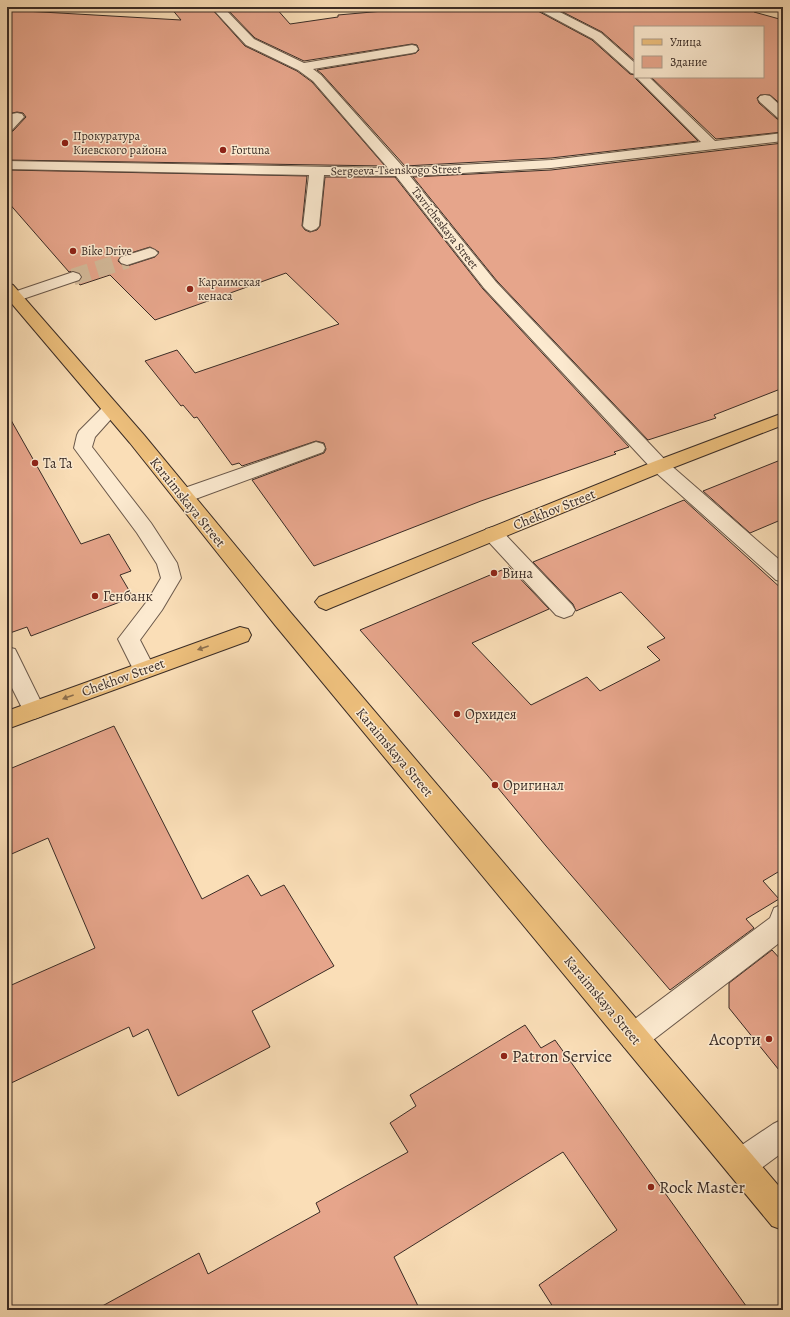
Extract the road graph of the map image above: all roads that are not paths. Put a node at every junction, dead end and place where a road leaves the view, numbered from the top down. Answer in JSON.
{"nodes":[{"id":1,"x":217,"y":7,"type":"edge"},
{"id":2,"x":541,"y":7,"type":"edge"},
{"id":3,"x":412,"y":49,"type":"dead end"},
{"id":4,"x":302,"y":67,"type":"junction"},
{"id":5,"x":634,"y":69,"type":"edge"},
{"id":6,"x":643,"y":78,"type":"edge"},
{"id":7,"x":765,"y":99,"type":"dead end"},
{"id":8,"x":783,"y":115,"type":"edge"},
{"id":9,"x":17,"y":117,"type":"dead end"},
{"id":10,"x":7,"y":127,"type":"edge"},
{"id":11,"x":783,"y":137,"type":"edge"},
{"id":12,"x":711,"y":146,"type":"junction"},
{"id":13,"x":7,"y":165,"type":"edge"},
{"id":14,"x":317,"y":171,"type":"junction"},
{"id":15,"x":400,"y":172,"type":"junction"},
{"id":16,"x":311,"y":226,"type":"dead end"},
{"id":17,"x":150,"y":252,"type":"dead end"},
{"id":18,"x":127,"y":260,"type":"tunnel mouth"},
{"id":19,"x":73,"y":277,"type":"tunnel mouth"},
{"id":20,"x":11,"y":292,"type":"edge"},
{"id":21,"x":111,"y":409,"type":"junction"},
{"id":22,"x":783,"y":419,"type":"edge"},
{"id":23,"x":316,"y":448,"type":"dead end"},
{"id":24,"x":660,"y":466,"type":"junction"},
{"id":25,"x":183,"y":496,"type":"junction"},
{"id":26,"x":493,"y":534,"type":"junction"},
{"id":27,"x":783,"y":575,"type":"edge"},
{"id":28,"x":326,"y":602,"type":"dead end"},
{"id":29,"x":564,"y":610,"type":"dead end"},
{"id":30,"x":240,"y":635,"type":"dead end"},
{"id":31,"x":7,"y":655,"type":"edge"},
{"id":32,"x":144,"y":669,"type":"junction"},
{"id":33,"x":34,"y":710,"type":"junction"},
{"id":34,"x":7,"y":720,"type":"edge"},
{"id":35,"x":783,"y":916,"type":"edge"},
{"id":36,"x":634,"y":1037,"type":"junction"},
{"id":37,"x":783,"y":1134,"type":"edge"},
{"id":38,"x":741,"y":1164,"type":"junction"},
{"id":39,"x":783,"y":1215,"type":"edge"}],
"edges":[{"from":1,"to":4,"type":"street","name":"Tavricheskaya Street"},
{"from":2,"to":5,"type":"street"},
{"from":3,"to":4,"type":"street"},
{"from":4,"to":15,"type":"street","name":"Tavricheskaya Street"},
{"from":6,"to":12,"type":"street"},
{"from":7,"to":8,"type":"street"},
{"from":9,"to":10,"type":"street"},
{"from":11,"to":12,"type":"street","name":"Sergeeva-Tsenskogo Street"},
{"from":12,"to":15,"type":"street","name":"Sergeeva-Tsenskogo Street"},
{"from":13,"to":14,"type":"street","name":"Sergeeva-Tsenskogo Street"},
{"from":14,"to":15,"type":"street","name":"Sergeeva-Tsenskogo Street"},
{"from":14,"to":16,"type":"street"},
{"from":15,"to":24,"type":"street","name":"Tavricheskaya Street"},
{"from":17,"to":18,"type":"street"},
{"from":19,"to":20,"type":"street"},
{"from":20,"to":21,"type":"main road","name":"Karaimskaya Street"},
{"from":21,"to":25,"type":"main road","name":"Karaimskaya Street"},
{"from":21,"to":32,"type":"street"},
{"from":22,"to":24,"type":"main road","name":"Chekhov Street"},
{"from":23,"to":25,"type":"street"},
{"from":24,"to":26,"type":"main road","name":"Chekhov Street"},
{"from":24,"to":27,"type":"street","name":"Tavricheskaya Street"},
{"from":25,"to":36,"type":"main road","name":"Karaimskaya Street"},
{"from":26,"to":28,"type":"main road","name":"Chekhov Street"},
{"from":26,"to":29,"type":"street"},
{"from":30,"to":32,"type":"main road","name":"Chekhov Street","one_way":true},
{"from":31,"to":33,"type":"street"},
{"from":32,"to":33,"type":"main road","name":"Chekhov Street","one_way":true},
{"from":33,"to":34,"type":"main road","name":"Chekhov Street"},
{"from":35,"to":36,"type":"street"},
{"from":36,"to":38,"type":"main road","name":"Karaimskaya Street"},
{"from":37,"to":38,"type":"street"},
{"from":38,"to":39,"type":"main road","name":"Karaimskaya Street"}]}
